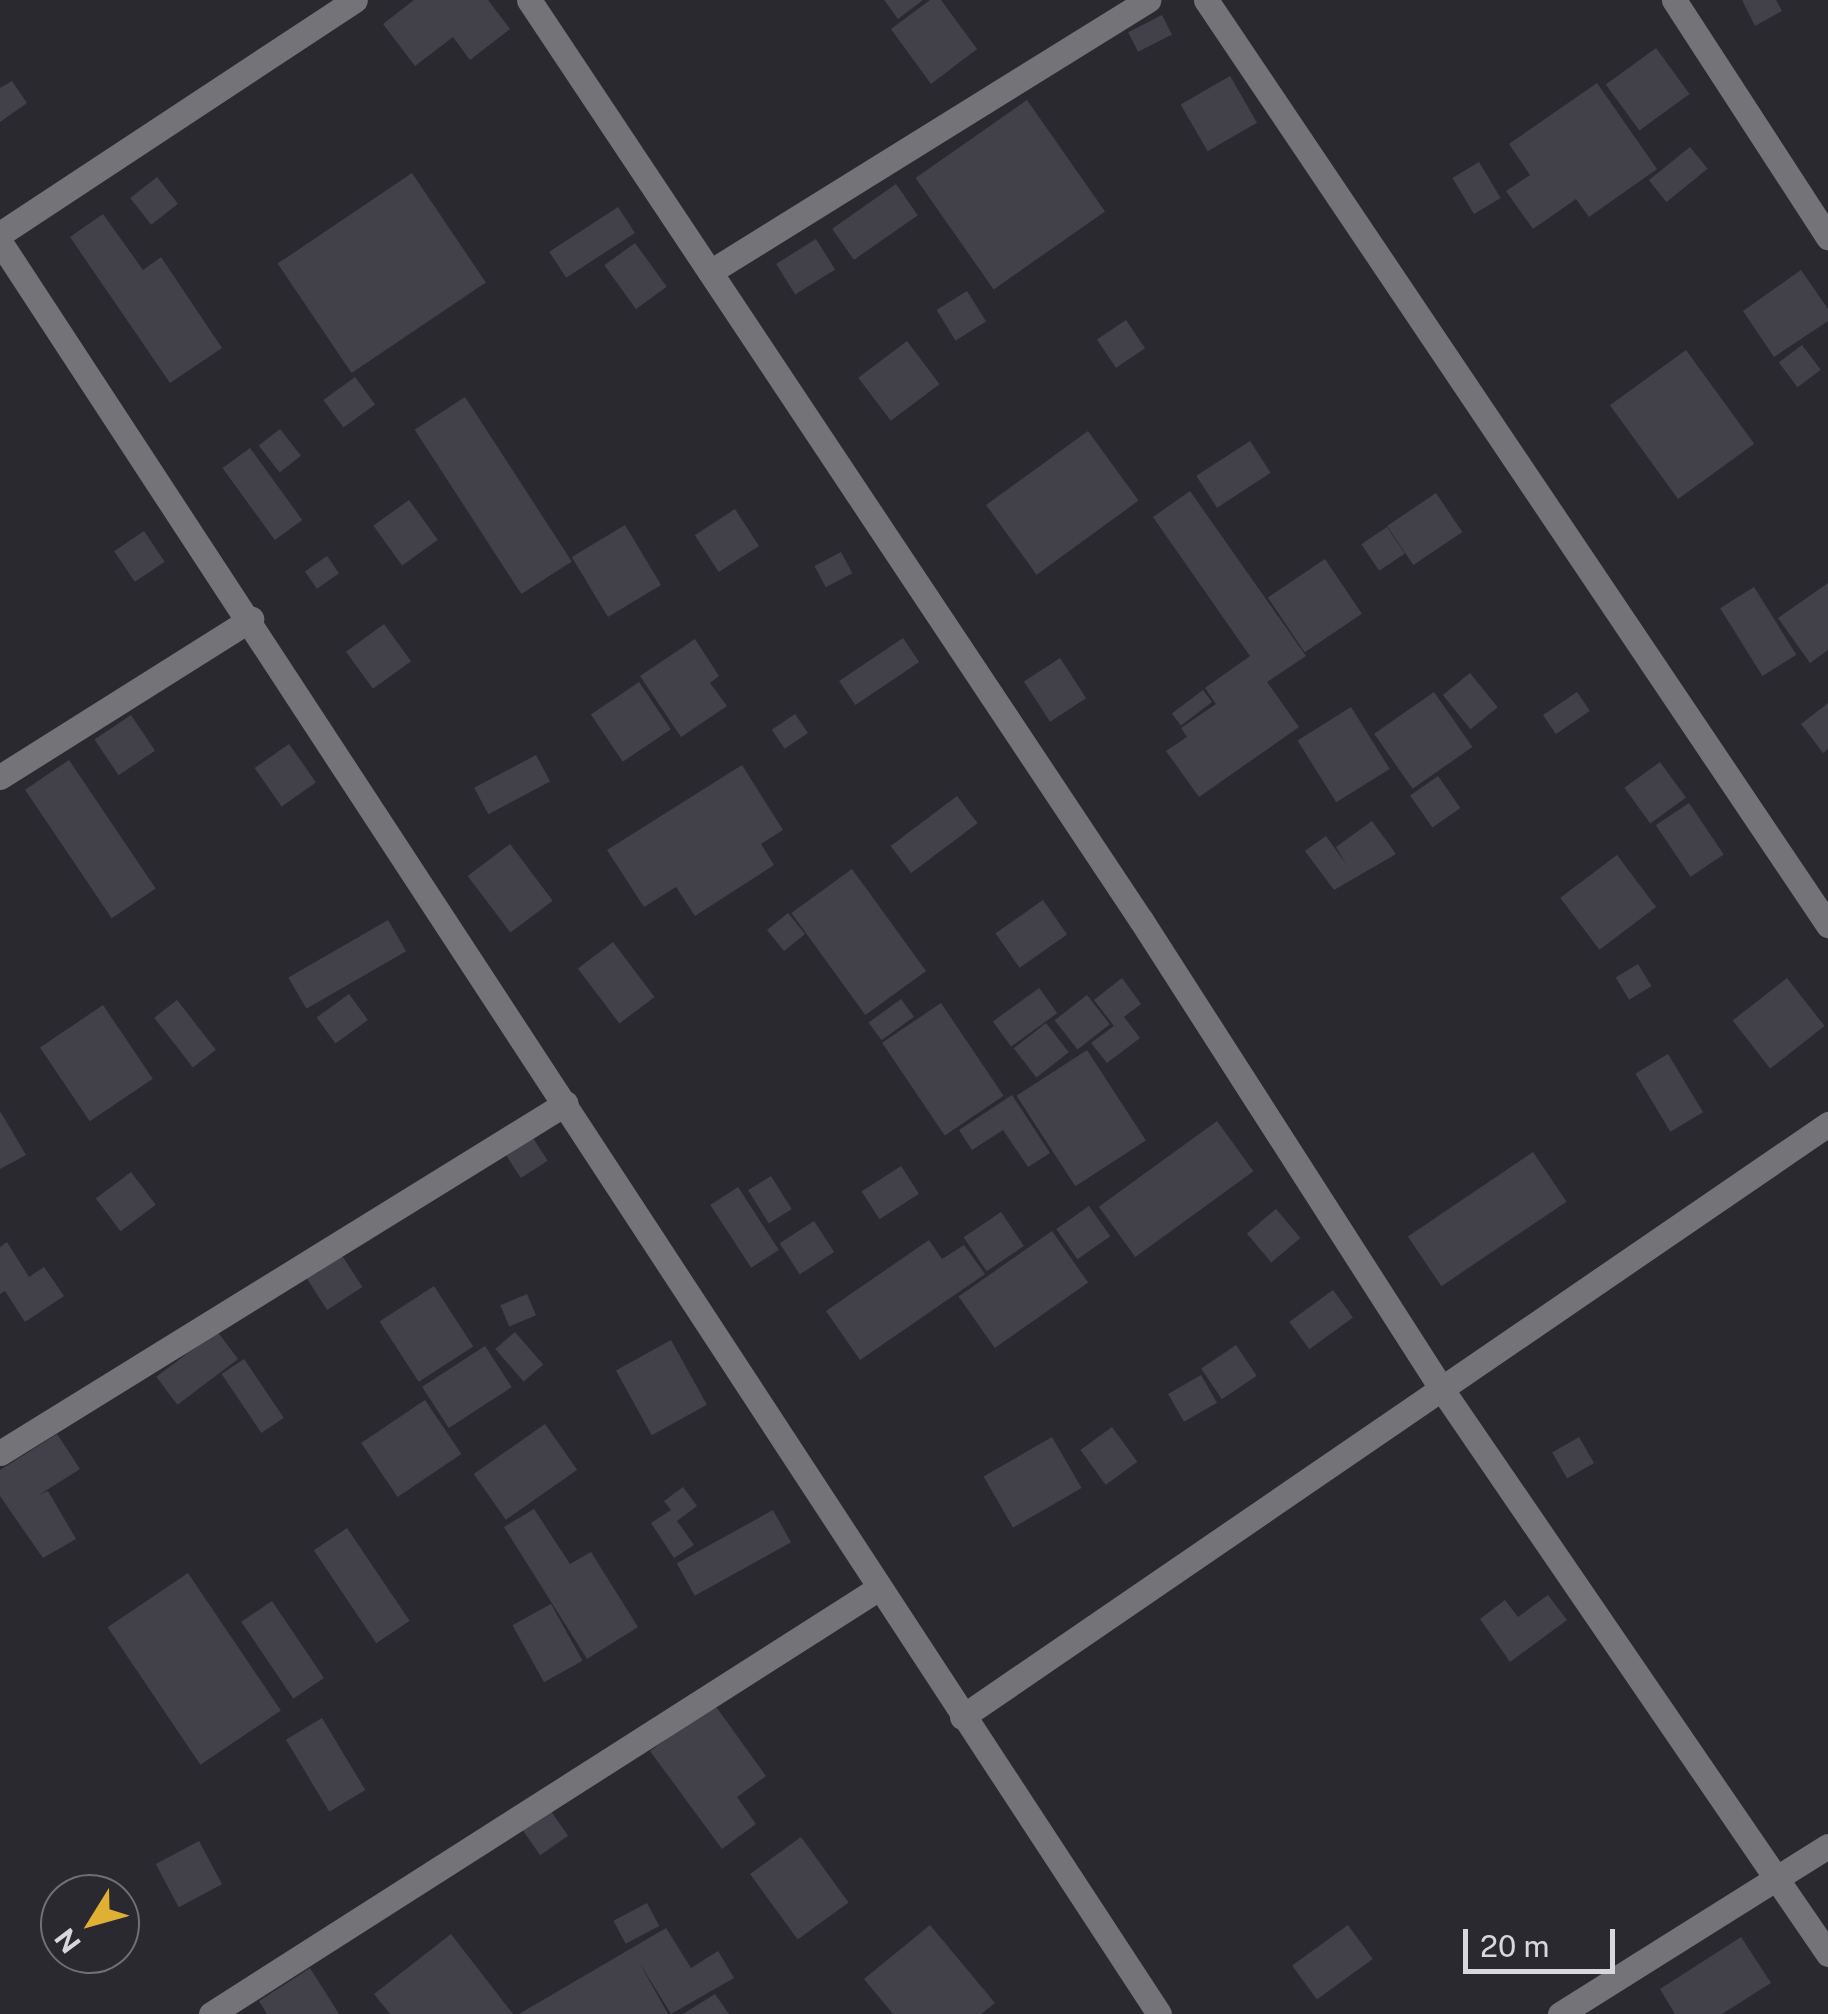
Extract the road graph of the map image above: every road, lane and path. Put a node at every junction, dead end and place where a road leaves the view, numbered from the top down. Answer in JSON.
{"nodes":[{"id":1,"x":355,"y":0,"type":"edge"},
{"id":2,"x":529,"y":0,"type":"edge"},
{"id":3,"x":1148,"y":0,"type":"edge"},
{"id":4,"x":1206,"y":0,"type":"edge"},
{"id":5,"x":1674,"y":0,"type":"edge"},
{"id":6,"x":0,"y":234,"type":"edge"},
{"id":7,"x":1828,"y":237,"type":"edge"},
{"id":8,"x":0,"y":242,"type":"edge"},
{"id":9,"x":710,"y":272,"type":"junction"},
{"id":10,"x":251,"y":618,"type":"junction"},
{"id":11,"x":0,"y":777,"type":"edge"},
{"id":12,"x":1828,"y":925,"type":"edge"},
{"id":13,"x":566,"y":1103,"type":"junction"},
{"id":14,"x":1828,"y":1124,"type":"edge"},
{"id":15,"x":1444,"y":1391,"type":"junction"},
{"id":16,"x":0,"y":1454,"type":"edge"},
{"id":17,"x":879,"y":1588,"type":"junction"},
{"id":18,"x":962,"y":1718,"type":"junction"},
{"id":19,"x":1828,"y":1846,"type":"edge"},
{"id":20,"x":1780,"y":1878,"type":"junction"},
{"id":21,"x":1828,"y":1954,"type":"edge"},
{"id":22,"x":1149,"y":2011,"type":"edge"},
{"id":23,"x":211,"y":2014,"type":"edge"},
{"id":24,"x":1560,"y":2014,"type":"edge"}],
"edges":[{"from":1,"to":6,"type":"street"},
{"from":2,"to":9,"type":"street"},
{"from":3,"to":9,"type":"street"},
{"from":4,"to":12,"type":"street"},
{"from":5,"to":7,"type":"street"},
{"from":8,"to":10,"type":"street"},
{"from":9,"to":15,"type":"street"},
{"from":10,"to":11,"type":"street"},
{"from":10,"to":13,"type":"street"},
{"from":13,"to":16,"type":"street"},
{"from":13,"to":17,"type":"street"},
{"from":14,"to":15,"type":"street"},
{"from":15,"to":18,"type":"street"},
{"from":15,"to":20,"type":"street"},
{"from":17,"to":18,"type":"street"},
{"from":17,"to":23,"type":"street"},
{"from":18,"to":22,"type":"street"},
{"from":19,"to":20,"type":"street"},
{"from":20,"to":21,"type":"street"},
{"from":20,"to":24,"type":"street"}]}
